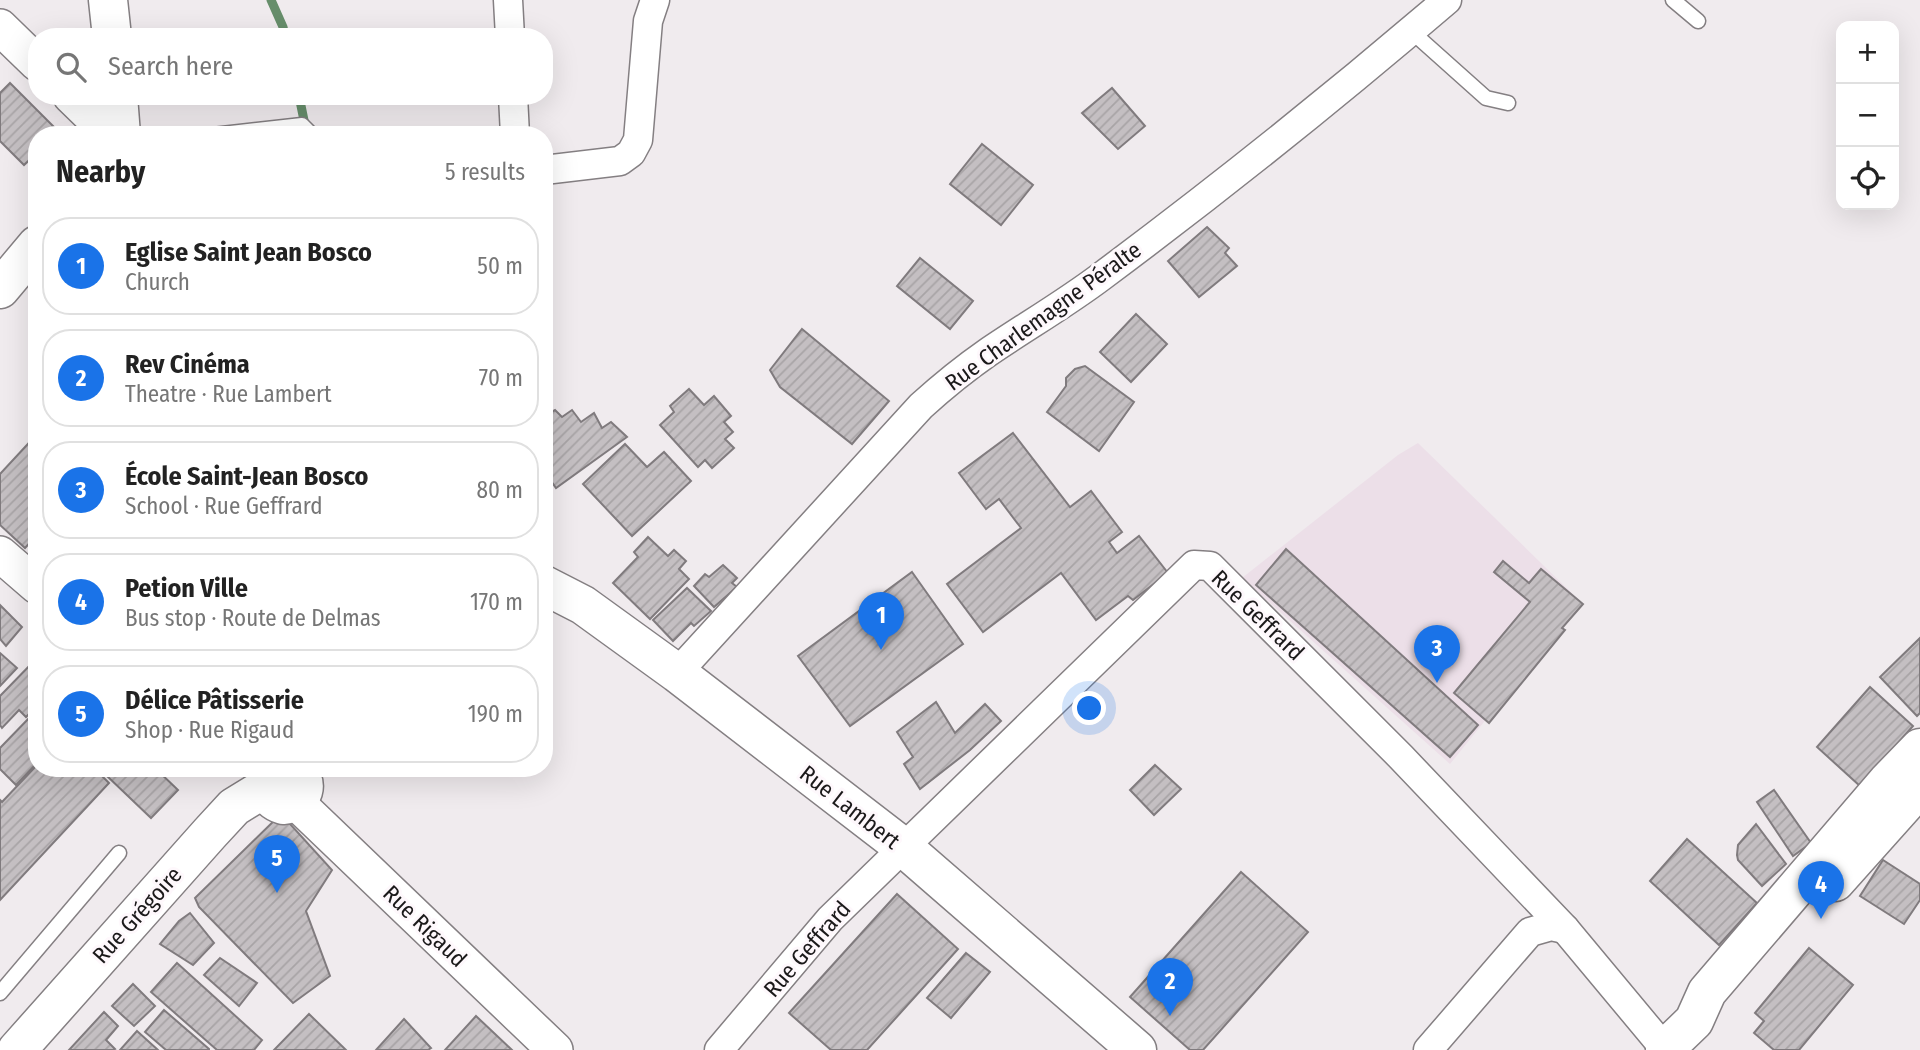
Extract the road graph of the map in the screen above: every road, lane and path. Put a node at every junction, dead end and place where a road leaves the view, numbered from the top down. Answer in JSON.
{"nodes":[{"id":1,"x":108,"y":0,"type":"edge"},
{"id":2,"x":508,"y":0,"type":"edge"},
{"id":3,"x":655,"y":0,"type":"edge"},
{"id":4,"x":1447,"y":0,"type":"edge"},
{"id":5,"x":1673,"y":0,"type":"edge"},
{"id":6,"x":1698,"y":21,"type":"dead end"},
{"id":7,"x":0,"y":27,"type":"edge"},
{"id":8,"x":111,"y":28,"type":"edge"},
{"id":9,"x":510,"y":28,"type":"edge"},
{"id":10,"x":1411,"y":30,"type":"junction"},
{"id":11,"x":28,"y":54,"type":"edge"},
{"id":12,"x":1508,"y":103,"type":"dead end"},
{"id":13,"x":80,"y":105,"type":"edge"},
{"id":14,"x":119,"y":105,"type":"edge"},
{"id":15,"x":513,"y":105,"type":"edge"},
{"id":16,"x":102,"y":126,"type":"edge"},
{"id":17,"x":120,"y":126,"type":"edge"},
{"id":18,"x":515,"y":126,"type":"edge"},
{"id":19,"x":553,"y":169,"type":"edge"},
{"id":20,"x":28,"y":256,"type":"edge"},
{"id":21,"x":0,"y":289,"type":"edge"},
{"id":22,"x":0,"y":554,"type":"edge"},
{"id":23,"x":28,"y":578,"type":"edge"},
{"id":24,"x":553,"y":585,"type":"edge"},
{"id":25,"x":677,"y":673,"type":"junction"},
{"id":26,"x":1920,"y":748,"type":"edge"},
{"id":27,"x":284,"y":777,"type":"edge"},
{"id":28,"x":1920,"y":788,"type":"edge"},
{"id":29,"x":903,"y":847,"type":"junction"},
{"id":30,"x":119,"y":853,"type":"dead end"},
{"id":31,"x":1565,"y":929,"type":"junction"},
{"id":32,"x":0,"y":993,"type":"edge"},
{"id":33,"x":1694,"y":1021,"type":"junction"},
{"id":34,"x":17,"y":1050,"type":"edge"},
{"id":35,"x":555,"y":1050,"type":"edge"},
{"id":36,"x":719,"y":1050,"type":"edge"},
{"id":37,"x":1137,"y":1050,"type":"edge"},
{"id":38,"x":1428,"y":1050,"type":"edge"},
{"id":39,"x":1665,"y":1050,"type":"edge"}],
"edges":[{"from":1,"to":8,"type":"main road"},
{"from":2,"to":9,"type":"street"},
{"from":3,"to":19,"type":"street"},
{"from":4,"to":10,"type":"street","name":"Rue Charlemagne Péralte"},
{"from":5,"to":6,"type":"lane"},
{"from":7,"to":11,"type":"street"},
{"from":10,"to":12,"type":"lane"},
{"from":10,"to":25,"type":"street","name":"Rue Charlemagne Péralte"},
{"from":13,"to":16,"type":"street"},
{"from":14,"to":17,"type":"main road"},
{"from":15,"to":18,"type":"street"},
{"from":20,"to":21,"type":"main road"},
{"from":22,"to":23,"type":"street"},
{"from":24,"to":25,"type":"main road","name":"Rue Lambert"},
{"from":25,"to":29,"type":"main road","name":"Rue Lambert"},
{"from":26,"to":33,"type":"main road"},
{"from":27,"to":34,"type":"main road","name":"Rue Grégoire"},
{"from":27,"to":35,"type":"street","name":"Rue Rigaud"},
{"from":28,"to":33,"type":"main road"},
{"from":29,"to":31,"type":"street","name":"Rue Geffrard"},
{"from":29,"to":36,"type":"street","name":"Rue Geffrard"},
{"from":29,"to":37,"type":"main road","name":"Rue Lambert"},
{"from":30,"to":32,"type":"lane"},
{"from":31,"to":38,"type":"street"},
{"from":31,"to":39,"type":"street","name":"Rue Geffrard"},
{"from":33,"to":39,"type":"main road"}]}
